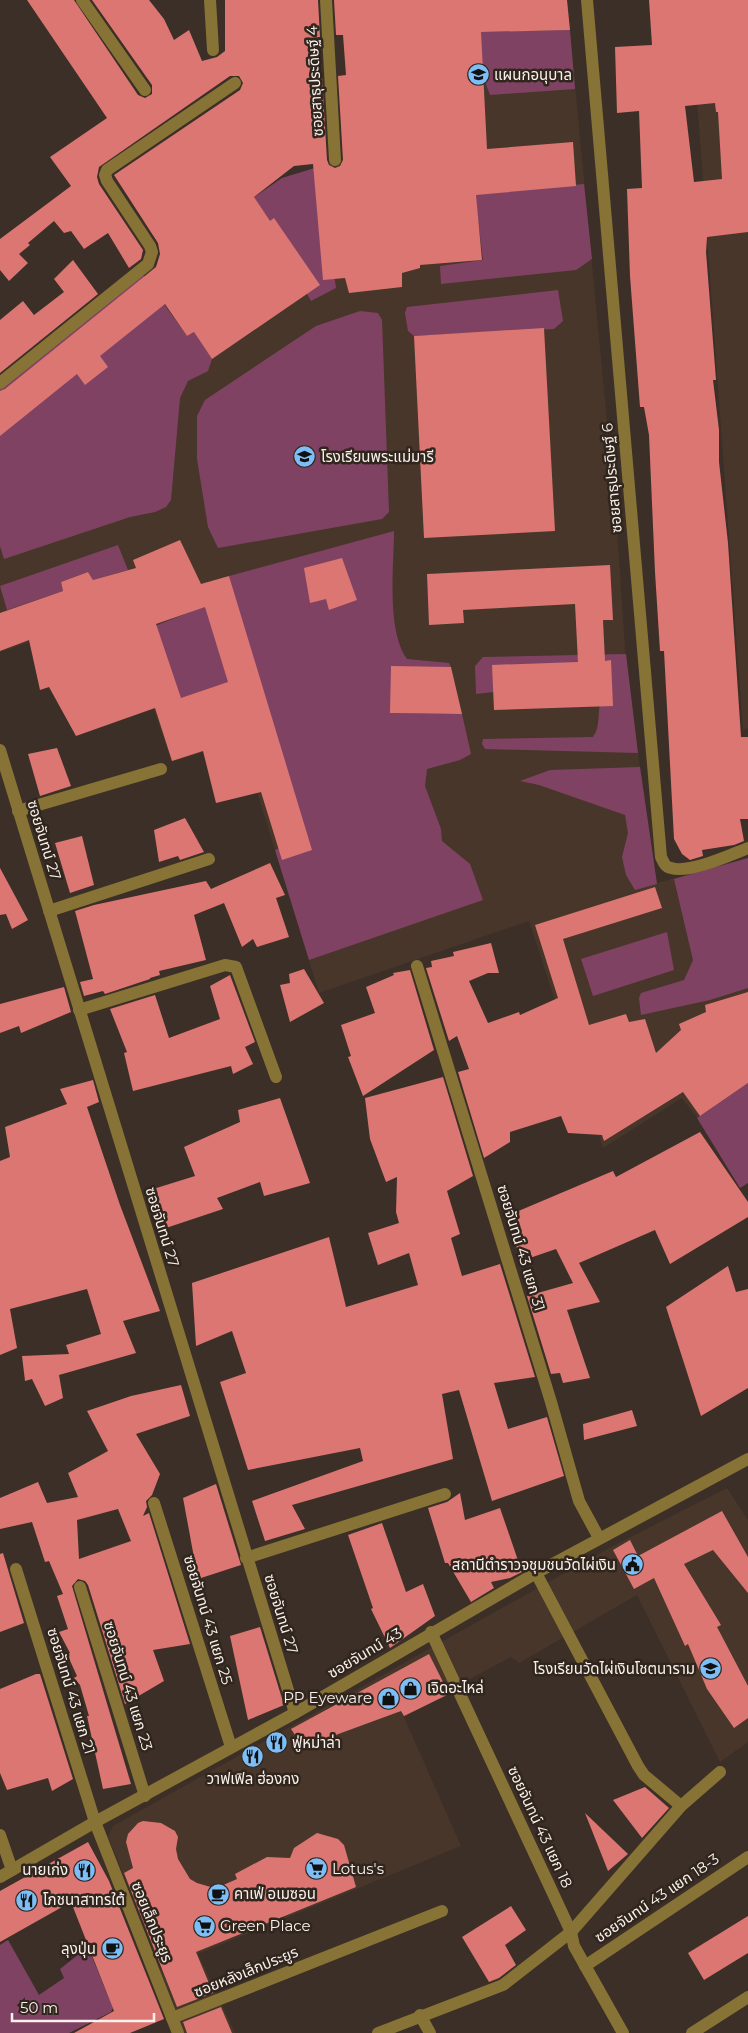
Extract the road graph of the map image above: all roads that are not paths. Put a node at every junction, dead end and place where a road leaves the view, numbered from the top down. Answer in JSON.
{"nodes":[{"id":1,"x":82,"y":0,"type":"edge"},
{"id":2,"x":210,"y":0,"type":"edge"},
{"id":3,"x":326,"y":0,"type":"edge"},
{"id":4,"x":587,"y":0,"type":"edge"},
{"id":5,"x":213,"y":50,"type":"dead end"},
{"id":6,"x":235,"y":83,"type":"dead end"},
{"id":7,"x":145,"y":90,"type":"dead end"},
{"id":8,"x":335,"y":160,"type":"dead end"},
{"id":9,"x":0,"y":383,"type":"edge"},
{"id":10,"x":0,"y":750,"type":"edge"},
{"id":11,"x":161,"y":769,"type":"dead end"},
{"id":12,"x":18,"y":811,"type":"junction"},
{"id":13,"x":748,"y":848,"type":"edge"},
{"id":14,"x":209,"y":859,"type":"dead end"},
{"id":15,"x":49,"y":911,"type":"junction"},
{"id":16,"x":417,"y":966,"type":"dead end"},
{"id":17,"x":79,"y":1010,"type":"junction"},
{"id":18,"x":276,"y":1077,"type":"dead end"},
{"id":19,"x":748,"y":1459,"type":"edge"},
{"id":20,"x":445,"y":1494,"type":"dead end"},
{"id":21,"x":154,"y":1503,"type":"dead end"},
{"id":22,"x":599,"y":1538,"type":"junction"},
{"id":23,"x":246,"y":1558,"type":"junction"},
{"id":24,"x":16,"y":1569,"type":"dead end"},
{"id":25,"x":536,"y":1573,"type":"junction"},
{"id":26,"x":80,"y":1587,"type":"dead end"},
{"id":27,"x":431,"y":1632,"type":"junction"},
{"id":28,"x":295,"y":1713,"type":"junction"},
{"id":29,"x":231,"y":1747,"type":"junction"},
{"id":30,"x":720,"y":1772,"type":"dead end"},
{"id":31,"x":145,"y":1796,"type":"junction"},
{"id":32,"x":682,"y":1806,"type":"junction"},
{"id":33,"x":95,"y":1822,"type":"junction"},
{"id":34,"x":0,"y":1835,"type":"edge"},
{"id":35,"x":748,"y":1857,"type":"edge"},
{"id":36,"x":12,"y":1870,"type":"junction"},
{"id":37,"x":0,"y":1877,"type":"edge"},
{"id":38,"x":442,"y":1911,"type":"dead end"},
{"id":39,"x":571,"y":1932,"type":"junction"},
{"id":40,"x":585,"y":1966,"type":"junction"},
{"id":41,"x":748,"y":1997,"type":"edge"},
{"id":42,"x":420,"y":2015,"type":"junction"},
{"id":43,"x":174,"y":2028,"type":"edge"},
{"id":44,"x":378,"y":2033,"type":"edge"},
{"id":45,"x":430,"y":2033,"type":"edge"},
{"id":46,"x":623,"y":2033,"type":"edge"},
{"id":47,"x":692,"y":2033,"type":"edge"}],
"edges":[{"from":1,"to":7,"type":"street"},
{"from":2,"to":5,"type":"street"},
{"from":3,"to":8,"type":"street","name":"ซอยสาธุประดิษฐ์ 4"},
{"from":4,"to":13,"type":"street","name":"ซอยสาธุประดิษฐ์ 6"},
{"from":6,"to":9,"type":"street"},
{"from":10,"to":12,"type":"street","name":"ซอยจันทน์ 27"},
{"from":11,"to":12,"type":"street"},
{"from":12,"to":15,"type":"street","name":"ซอยจันทน์ 27"},
{"from":14,"to":15,"type":"street"},
{"from":15,"to":17,"type":"street","name":"ซอยจันทน์ 27"},
{"from":16,"to":22,"type":"street","name":"ซอยจันทน์ 43 แยก 31"},
{"from":17,"to":18,"type":"street"},
{"from":17,"to":23,"type":"street","name":"ซอยจันทน์ 27"},
{"from":19,"to":22,"type":"street","name":"ซอยจันทน์ 43"},
{"from":20,"to":23,"type":"street"},
{"from":21,"to":29,"type":"street","name":"ซอยจันทน์ 43 แยก 25"},
{"from":22,"to":25,"type":"street","name":"ซอยจันทน์ 43"},
{"from":23,"to":28,"type":"street","name":"ซอยจันทน์ 27"},
{"from":24,"to":33,"type":"street","name":"ซอยจันทน์ 43 แยก 21"},
{"from":25,"to":27,"type":"street","name":"ซอยจันทน์ 43"},
{"from":25,"to":32,"type":"street"},
{"from":26,"to":31,"type":"street","name":"ซอยจันทน์ 43 แยก 23"},
{"from":27,"to":28,"type":"street","name":"ซอยจันทน์ 43"},
{"from":27,"to":39,"type":"street","name":"ซอยจันทน์ 43 แยก 18"},
{"from":28,"to":29,"type":"street","name":"ซอยจันทน์ 43"},
{"from":29,"to":31,"type":"street","name":"ซอยจันทน์ 43"},
{"from":30,"to":32,"type":"street"},
{"from":31,"to":33,"type":"street","name":"ซอยจันทน์ 43"},
{"from":32,"to":39,"type":"street"},
{"from":33,"to":36,"type":"street","name":"ซอยจันทน์ 43"},
{"from":33,"to":43,"type":"street","name":"ซอยเล็กประยูร"},
{"from":34,"to":36,"type":"street"},
{"from":35,"to":40,"type":"street","name":"ซอยจันทน์ 43 แยก 18-3"},
{"from":36,"to":37,"type":"street","name":"ซอยจันทน์ 43"},
{"from":38,"to":43,"type":"street","name":"ซอยหลังเล็กประยูร"},
{"from":39,"to":40,"type":"street","name":"ซอยจันทน์ 43 แยก 18"},
{"from":39,"to":42,"type":"street"},
{"from":40,"to":46,"type":"street","name":"ซอยจันทน์ 43 แยก 18"},
{"from":41,"to":47,"type":"street"},
{"from":42,"to":44,"type":"street"},
{"from":42,"to":45,"type":"street"}]}
